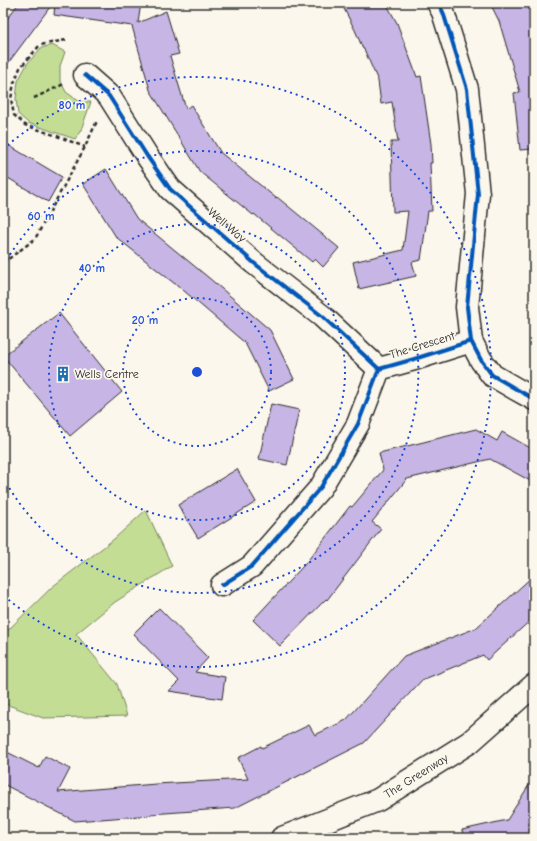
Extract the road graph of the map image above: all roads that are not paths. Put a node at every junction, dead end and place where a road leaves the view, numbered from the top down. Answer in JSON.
{"nodes":[{"id":1,"x":438,"y":3,"type":"edge"},
{"id":2,"x":85,"y":75,"type":"road end"},
{"id":3,"x":471,"y":341,"type":"junction"},
{"id":4,"x":379,"y":369,"type":"junction"},
{"id":5,"x":534,"y":398,"type":"edge"},
{"id":6,"x":222,"y":585,"type":"dead end"},
{"id":7,"x":534,"y":685,"type":"edge"},
{"id":8,"x":282,"y":838,"type":"edge"}],
"edges":[{"from":1,"to":3,"type":"street","name":"The Crescent"},
{"from":2,"to":4,"type":"street","name":"Well Way"},
{"from":3,"to":4,"type":"street","name":"The Crescent"},
{"from":3,"to":5,"type":"street"},
{"from":4,"to":6,"type":"street","name":"The Crescent"},
{"from":7,"to":8,"type":"street","name":"The Greenway"}]}
